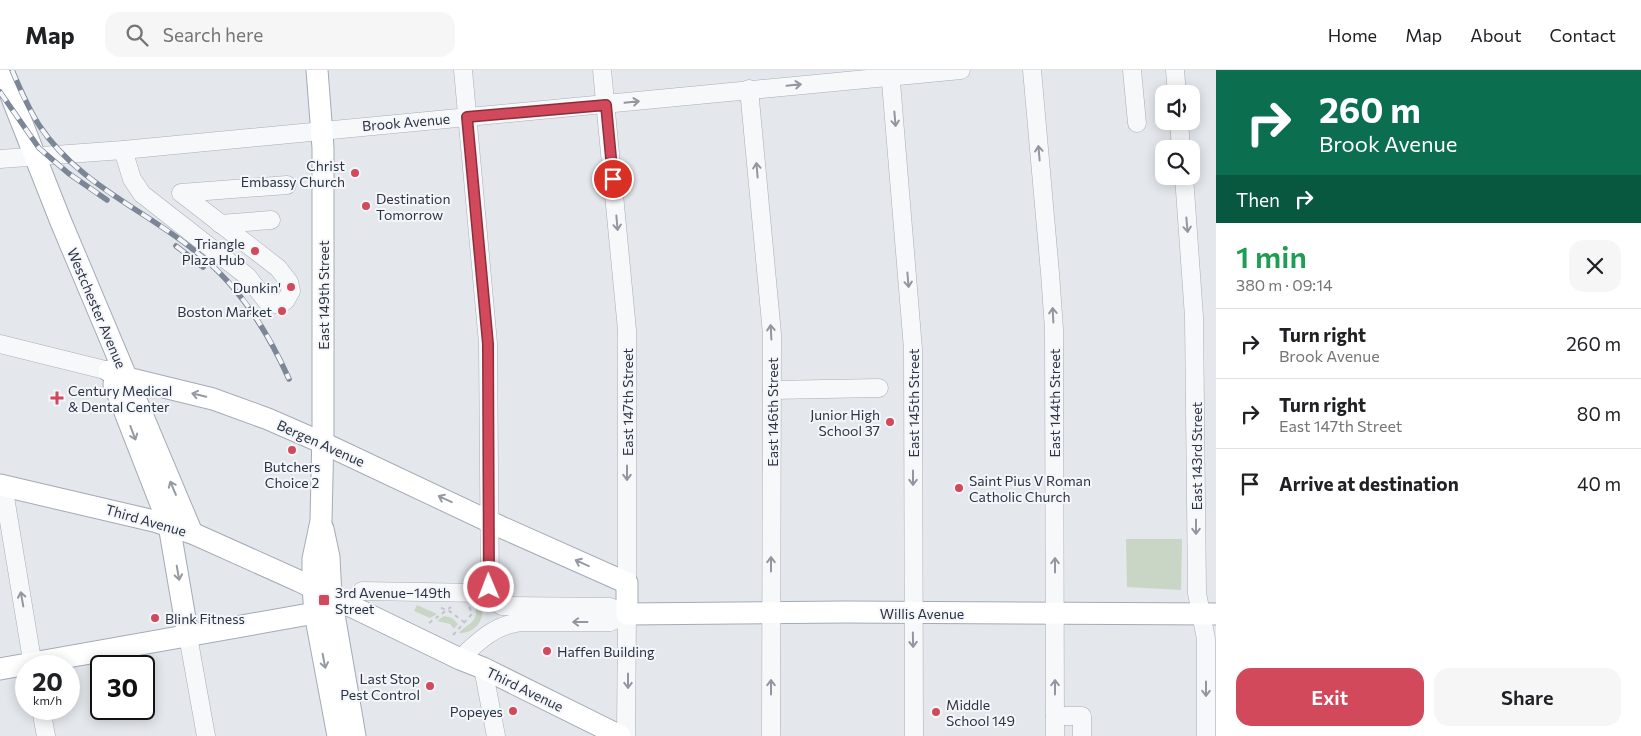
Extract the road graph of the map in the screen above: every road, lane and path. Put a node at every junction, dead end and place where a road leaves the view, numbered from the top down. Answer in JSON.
{"nodes":[{"id":1,"x":1,"y":70,"type":"edge"},
{"id":2,"x":317,"y":70,"type":"edge"},
{"id":3,"x":463,"y":70,"type":"edge"},
{"id":4,"x":602,"y":70,"type":"edge"},
{"id":5,"x":961,"y":70,"type":"edge"},
{"id":6,"x":1032,"y":70,"type":"edge"},
{"id":7,"x":1132,"y":70,"type":"edge"},
{"id":8,"x":1175,"y":70,"type":"edge"},
{"id":9,"x":890,"y":73,"type":"edge"},
{"id":10,"x":1176,"y":85,"type":"edge"},
{"id":11,"x":749,"y":90,"type":"junction"},
{"id":12,"x":606,"y":105,"type":"junction"},
{"id":13,"x":467,"y":117,"type":"junction"},
{"id":14,"x":1137,"y":123,"type":"dead end"},
{"id":15,"x":322,"y":130,"type":"junction"},
{"id":16,"x":123,"y":150,"type":"junction"},
{"id":17,"x":35,"y":157,"type":"junction"},
{"id":18,"x":0,"y":158,"type":"edge"},
{"id":19,"x":286,"y":185,"type":"dead end"},
{"id":20,"x":1185,"y":185,"type":"edge"},
{"id":21,"x":271,"y":220,"type":"dead end"},
{"id":22,"x":220,"y":224,"type":"junction"},
{"id":23,"x":277,"y":249,"type":"dead end"},
{"id":24,"x":278,"y":268,"type":"junction"},
{"id":25,"x":0,"y":344,"type":"edge"},
{"id":26,"x":118,"y":374,"type":"junction"},
{"id":27,"x":879,"y":388,"type":"dead end"},
{"id":28,"x":772,"y":390,"type":"junction"},
{"id":29,"x":323,"y":443,"type":"junction"},
{"id":30,"x":1,"y":485,"type":"edge"},
{"id":31,"x":489,"y":521,"type":"junction"},
{"id":32,"x":169,"y":525,"type":"junction"},
{"id":33,"x":192,"y":533,"type":"junction"},
{"id":34,"x":626,"y":583,"type":"junction"},
{"id":35,"x":465,"y":592,"type":"junction"},
{"id":36,"x":486,"y":593,"type":"junction"},
{"id":37,"x":338,"y":595,"type":"junction"},
{"id":38,"x":771,"y":613,"type":"junction"},
{"id":39,"x":913,"y":613,"type":"junction"},
{"id":40,"x":1055,"y":613,"type":"junction"},
{"id":41,"x":1209,"y":613,"type":"edge"},
{"id":42,"x":315,"y":614,"type":"junction"},
{"id":43,"x":627,"y":614,"type":"junction"},
{"id":44,"x":429,"y":623,"type":"dead end"},
{"id":45,"x":453,"y":635,"type":"dead end"},
{"id":46,"x":188,"y":636,"type":"junction"},
{"id":47,"x":31,"y":655,"type":"edge"},
{"id":48,"x":80,"y":656,"type":"edge"},
{"id":49,"x":460,"y":659,"type":"junction"},
{"id":50,"x":15,"y":667,"type":"edge"},
{"id":51,"x":483,"y":668,"type":"junction"},
{"id":52,"x":0,"y":669,"type":"edge"},
{"id":53,"x":1055,"y":716,"type":"junction"},
{"id":54,"x":43,"y":720,"type":"edge"},
{"id":55,"x":46,"y":736,"type":"edge"},
{"id":56,"x":206,"y":736,"type":"edge"},
{"id":57,"x":338,"y":736,"type":"edge"},
{"id":58,"x":355,"y":736,"type":"edge"},
{"id":59,"x":496,"y":736,"type":"edge"},
{"id":60,"x":620,"y":736,"type":"edge"},
{"id":61,"x":626,"y":736,"type":"edge"},
{"id":62,"x":771,"y":736,"type":"edge"},
{"id":63,"x":914,"y":736,"type":"edge"},
{"id":64,"x":1055,"y":736,"type":"edge"},
{"id":65,"x":1082,"y":736,"type":"edge"},
{"id":66,"x":1206,"y":736,"type":"edge"}],
"edges":[{"from":1,"to":17,"type":"main road","name":"Westchester Avenue"},
{"from":2,"to":15,"type":"main road","name":"East 149th Street"},
{"from":3,"to":13,"type":"street"},
{"from":4,"to":12,"type":"street","name":"East 147th Street"},
{"from":5,"to":9,"type":"street","name":"Brook Avenue"},
{"from":40,"to":6,"type":"street","name":"East 144th Street","one_way":true},
{"from":7,"to":14,"type":"street"},
{"from":8,"to":10,"type":"street"},
{"from":11,"to":9,"type":"street","name":"Brook Avenue","one_way":true},
{"from":9,"to":39,"type":"street","name":"East 145th Street","one_way":true},
{"from":12,"to":11,"type":"street","name":"Brook Avenue","one_way":true},
{"from":28,"to":11,"type":"street","name":"East 146th Street","one_way":true},
{"from":12,"to":13,"type":"street","name":"Brook Avenue"},
{"from":12,"to":34,"type":"street","name":"East 147th Street","one_way":true},
{"from":13,"to":15,"type":"street","name":"Brook Avenue"},
{"from":13,"to":31,"type":"street"},
{"from":15,"to":16,"type":"street","name":"Brook Avenue"},
{"from":15,"to":29,"type":"main road","name":"East 149th Street"},
{"from":16,"to":17,"type":"street","name":"Brook Avenue"},
{"from":16,"to":24,"type":"street"},
{"from":17,"to":18,"type":"street","name":"Brook Avenue"},
{"from":17,"to":26,"type":"main road","name":"Westchester Avenue"},
{"from":19,"to":22,"type":"street"},
{"from":20,"to":41,"type":"street","name":"East 143rd Street","one_way":true},
{"from":21,"to":22,"type":"street"},
{"from":22,"to":24,"type":"street"},
{"from":23,"to":24,"type":"street"},
{"from":25,"to":26,"type":"street","name":"Bergen Avenue"},
{"from":29,"to":26,"type":"main road","name":"Bergen Avenue","one_way":true},
{"from":26,"to":32,"type":"main road","name":"Westchester Avenue","one_way":true},
{"from":33,"to":26,"type":"main road","name":"Westchester Avenue","one_way":true},
{"from":27,"to":28,"type":"street"},
{"from":38,"to":28,"type":"street","name":"East 146th Street","one_way":true},
{"from":31,"to":29,"type":"main road","name":"Bergen Avenue","one_way":true},
{"from":29,"to":37,"type":"main road","name":"East 149th Street"},
{"from":30,"to":32,"type":"main road","name":"Third Avenue"},
{"from":47,"to":30,"type":"street","one_way":true},
{"from":34,"to":31,"type":"main road","name":"Bergen Avenue","one_way":true},
{"from":31,"to":36,"type":"street"},
{"from":32,"to":33,"type":"main road","name":"Third Avenue"},
{"from":32,"to":46,"type":"main road","name":"Westchester Avenue","one_way":true},
{"from":33,"to":37,"type":"main road","name":"Third Avenue"},
{"from":34,"to":43,"type":"main road","name":"East 147th Street"},
{"from":35,"to":36,"type":"street"},
{"from":35,"to":37,"type":"street"},
{"from":35,"to":44,"type":"path"},
{"from":35,"to":45,"type":"path"},
{"from":36,"to":43,"type":"street","name":"Willis Avenue"},
{"from":37,"to":42,"type":"main road","name":"East 149th Street"},
{"from":37,"to":49,"type":"main road","name":"Third Avenue"},
{"from":37,"to":58,"type":"main road","name":"East 149th Street"},
{"from":38,"to":39,"type":"main road","name":"Willis Avenue"},
{"from":38,"to":43,"type":"main road","name":"Willis Avenue"},
{"from":62,"to":38,"type":"street","name":"East 146th Street","one_way":true},
{"from":39,"to":40,"type":"main road","name":"Willis Avenue"},
{"from":39,"to":63,"type":"street","name":"East 145th Street","one_way":true},
{"from":40,"to":41,"type":"main road","name":"Willis Avenue"},
{"from":53,"to":40,"type":"street","name":"East 144th Street","one_way":true},
{"from":41,"to":66,"type":"street","name":"East 143rd Street","one_way":true},
{"from":42,"to":46,"type":"main road"},
{"from":42,"to":57,"type":"main road","name":"East 149th Street","one_way":true},
{"from":43,"to":49,"type":"street","name":"Willis Avenue","one_way":true},
{"from":43,"to":61,"type":"street","name":"East 147th Street","one_way":true},
{"from":46,"to":48,"type":"main road"},
{"from":46,"to":56,"type":"street"},
{"from":49,"to":51,"type":"main road","name":"Third Avenue"},
{"from":50,"to":52,"type":"main road"},
{"from":51,"to":59,"type":"street"},
{"from":51,"to":60,"type":"main road","name":"Third Avenue"},
{"from":53,"to":64,"type":"street","name":"East 144th Street"},
{"from":53,"to":65,"type":"street"},
{"from":54,"to":55,"type":"street"}]}
